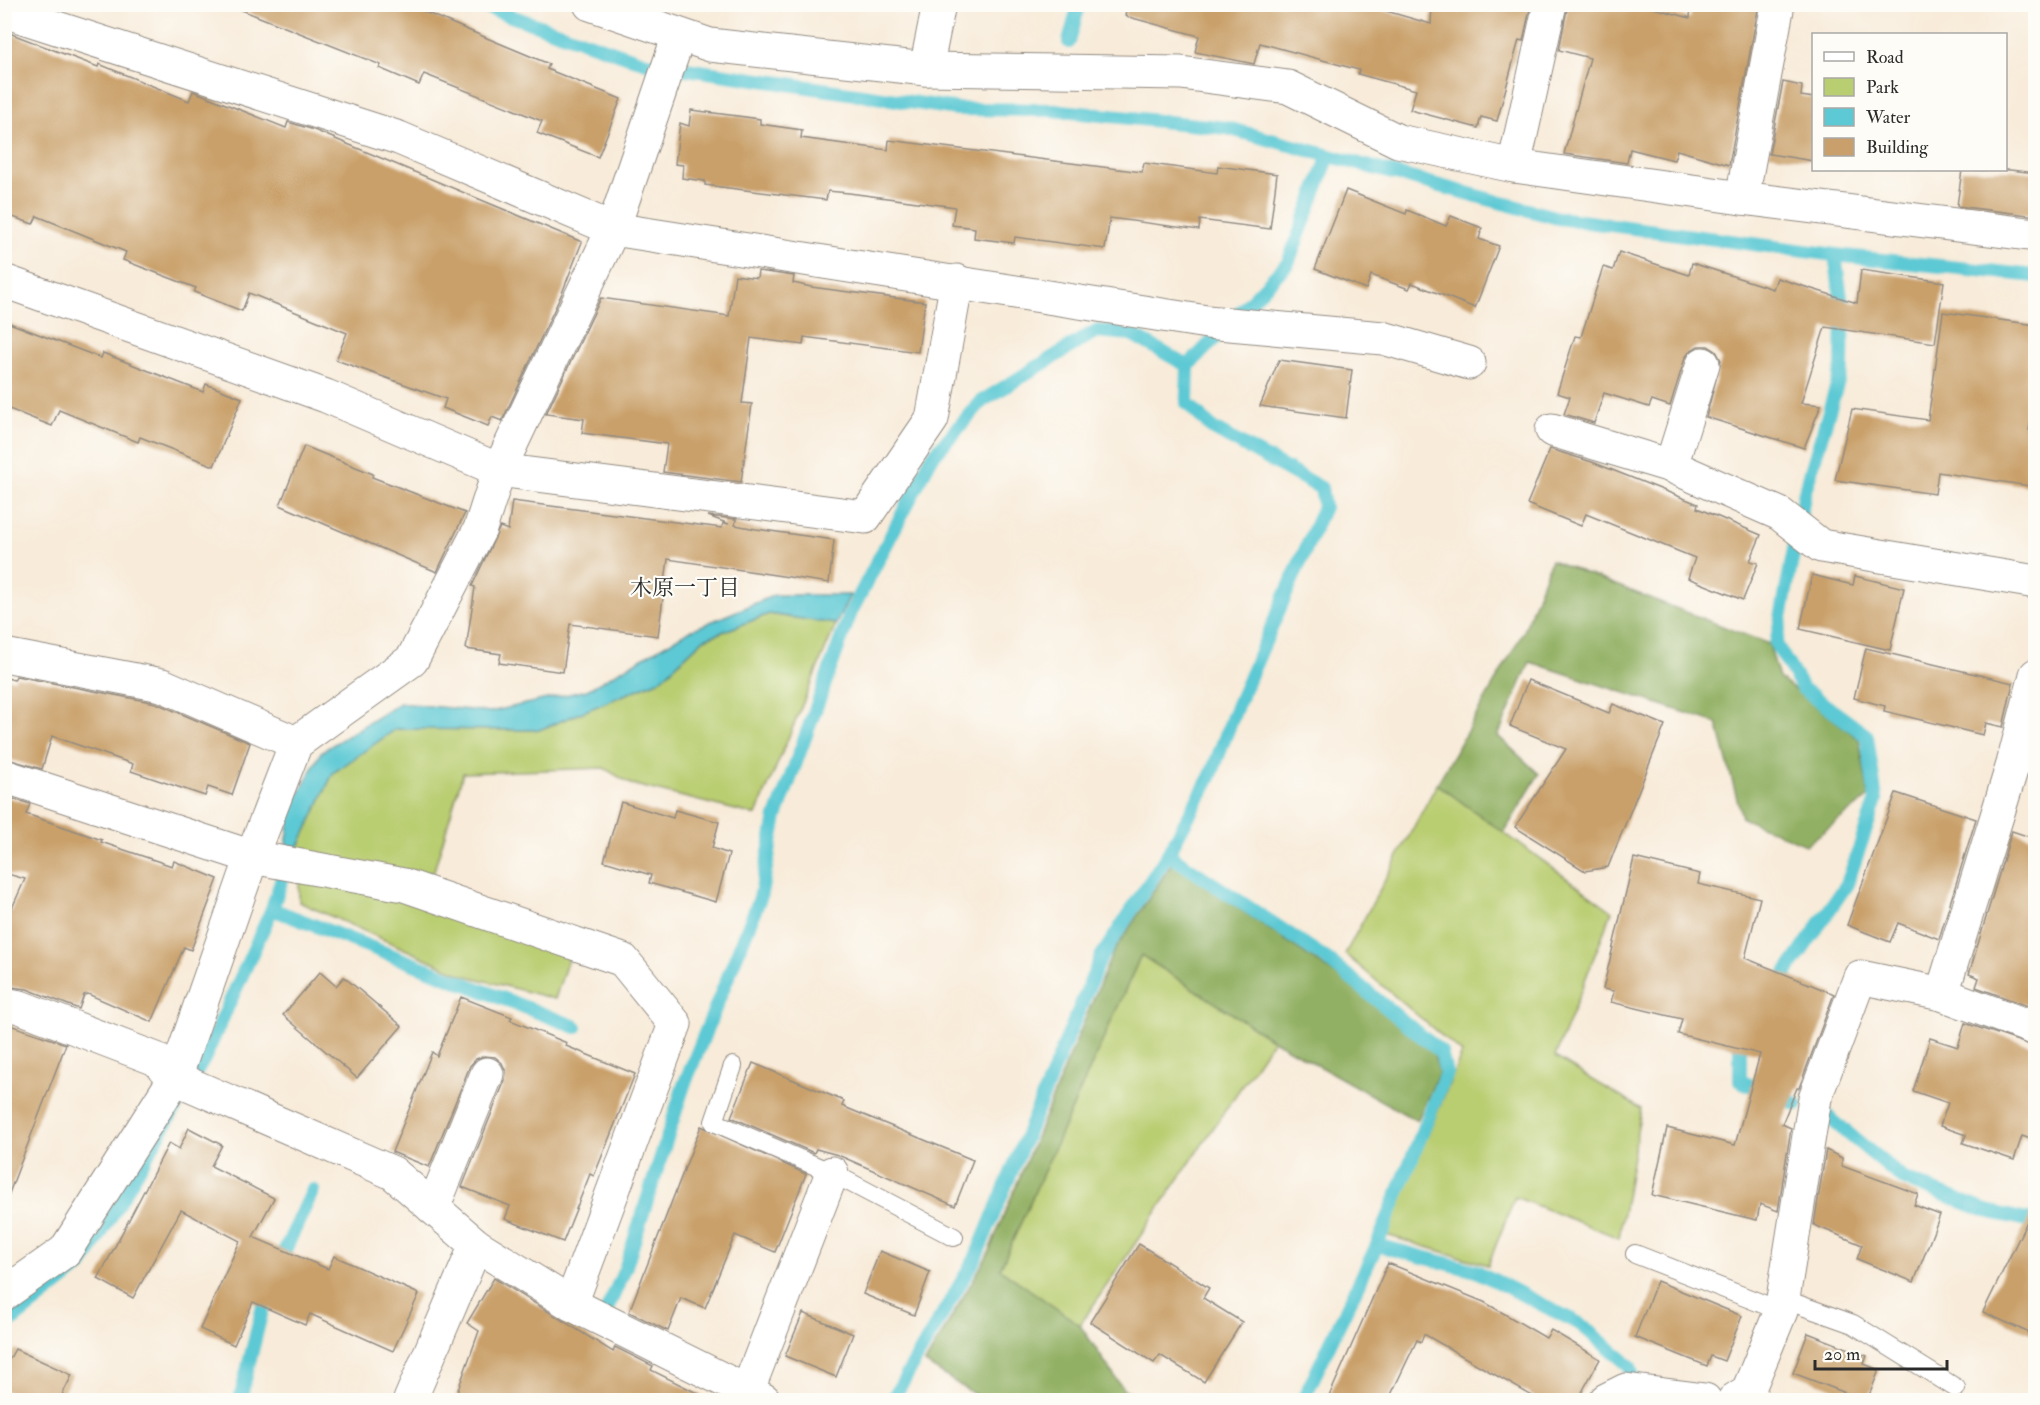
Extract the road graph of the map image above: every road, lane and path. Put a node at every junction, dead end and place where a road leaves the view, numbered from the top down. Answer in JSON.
{"nodes":[{"id":1,"x":590,"y":4,"type":"edge"},
{"id":2,"x":939,"y":4,"type":"edge"},
{"id":3,"x":1550,"y":4,"type":"edge"},
{"id":4,"x":1778,"y":4,"type":"edge"},
{"id":5,"x":4,"y":11,"type":"edge"},
{"id":6,"x":679,"y":35,"type":"junction"},
{"id":7,"x":926,"y":69,"type":"junction"},
{"id":8,"x":1514,"y":166,"type":"junction"},
{"id":9,"x":1742,"y":198,"type":"junction"},
{"id":10,"x":613,"y":229,"type":"junction"},
{"id":11,"x":2036,"y":235,"type":"edge"},
{"id":12,"x":4,"y":281,"type":"edge"},
{"id":13,"x":957,"y":281,"type":"junction"},
{"id":14,"x":1469,"y":363,"type":"dead end"},
{"id":15,"x":1703,"y":364,"type":"dead end"},
{"id":16,"x":1552,"y":430,"type":"dead end"},
{"id":17,"x":1671,"y":466,"type":"junction"},
{"id":18,"x":500,"y":470,"type":"junction"},
{"id":19,"x":2036,"y":582,"type":"edge"},
{"id":20,"x":4,"y":655,"type":"edge"},
{"id":21,"x":2036,"y":675,"type":"edge"},
{"id":22,"x":296,"y":743,"type":"junction"},
{"id":23,"x":4,"y":776,"type":"edge"},
{"id":24,"x":252,"y":857,"type":"junction"},
{"id":25,"x":1941,"y":994,"type":"junction"},
{"id":26,"x":4,"y":1004,"type":"edge"},
{"id":27,"x":2036,"y":1029,"type":"edge"},
{"id":28,"x":733,"y":1065,"type":"dead end"},
{"id":29,"x":487,"y":1074,"type":"dead end"},
{"id":30,"x":175,"y":1078,"type":"junction"},
{"id":31,"x":832,"y":1173,"type":"junction"},
{"id":32,"x":433,"y":1208,"type":"junction"},
{"id":33,"x":954,"y":1237,"type":"dead end"},
{"id":34,"x":476,"y":1245,"type":"junction"},
{"id":35,"x":1635,"y":1254,"type":"dead end"},
{"id":36,"x":4,"y":1293,"type":"edge"},
{"id":37,"x":1782,"y":1305,"type":"junction"},
{"id":38,"x":580,"y":1308,"type":"junction"},
{"id":39,"x":1956,"y":1388,"type":"dead end"},
{"id":40,"x":1627,"y":1394,"type":"edge"},
{"id":41,"x":756,"y":1396,"type":"edge"},
{"id":42,"x":411,"y":1401,"type":"edge"},
{"id":43,"x":1705,"y":1401,"type":"edge"},
{"id":44,"x":1734,"y":1401,"type":"edge"}],
"edges":[{"from":1,"to":6,"type":"street"},
{"from":2,"to":7,"type":"street"},
{"from":3,"to":8,"type":"street"},
{"from":4,"to":9,"type":"street"},
{"from":5,"to":10,"type":"street"},
{"from":6,"to":7,"type":"street"},
{"from":6,"to":10,"type":"street"},
{"from":7,"to":8,"type":"street"},
{"from":8,"to":9,"type":"street"},
{"from":9,"to":11,"type":"street"},
{"from":10,"to":13,"type":"street"},
{"from":10,"to":18,"type":"street"},
{"from":12,"to":18,"type":"street"},
{"from":13,"to":14,"type":"street"},
{"from":13,"to":18,"type":"street"},
{"from":15,"to":17,"type":"street"},
{"from":16,"to":17,"type":"street"},
{"from":17,"to":19,"type":"street"},
{"from":18,"to":22,"type":"street"},
{"from":20,"to":22,"type":"street"},
{"from":21,"to":25,"type":"street"},
{"from":22,"to":24,"type":"street"},
{"from":23,"to":24,"type":"street"},
{"from":24,"to":30,"type":"street"},
{"from":24,"to":38,"type":"street"},
{"from":25,"to":27,"type":"street"},
{"from":25,"to":37,"type":"street"},
{"from":26,"to":30,"type":"street"},
{"from":28,"to":31,"type":"lane"},
{"from":29,"to":32,"type":"street"},
{"from":30,"to":32,"type":"street"},
{"from":30,"to":36,"type":"street"},
{"from":31,"to":33,"type":"lane"},
{"from":31,"to":41,"type":"street"},
{"from":32,"to":34,"type":"street"},
{"from":34,"to":38,"type":"street"},
{"from":34,"to":42,"type":"street"},
{"from":35,"to":37,"type":"lane"},
{"from":37,"to":39,"type":"lane"},
{"from":37,"to":44,"type":"street"},
{"from":38,"to":41,"type":"street"},
{"from":40,"to":43,"type":"street"}]}
